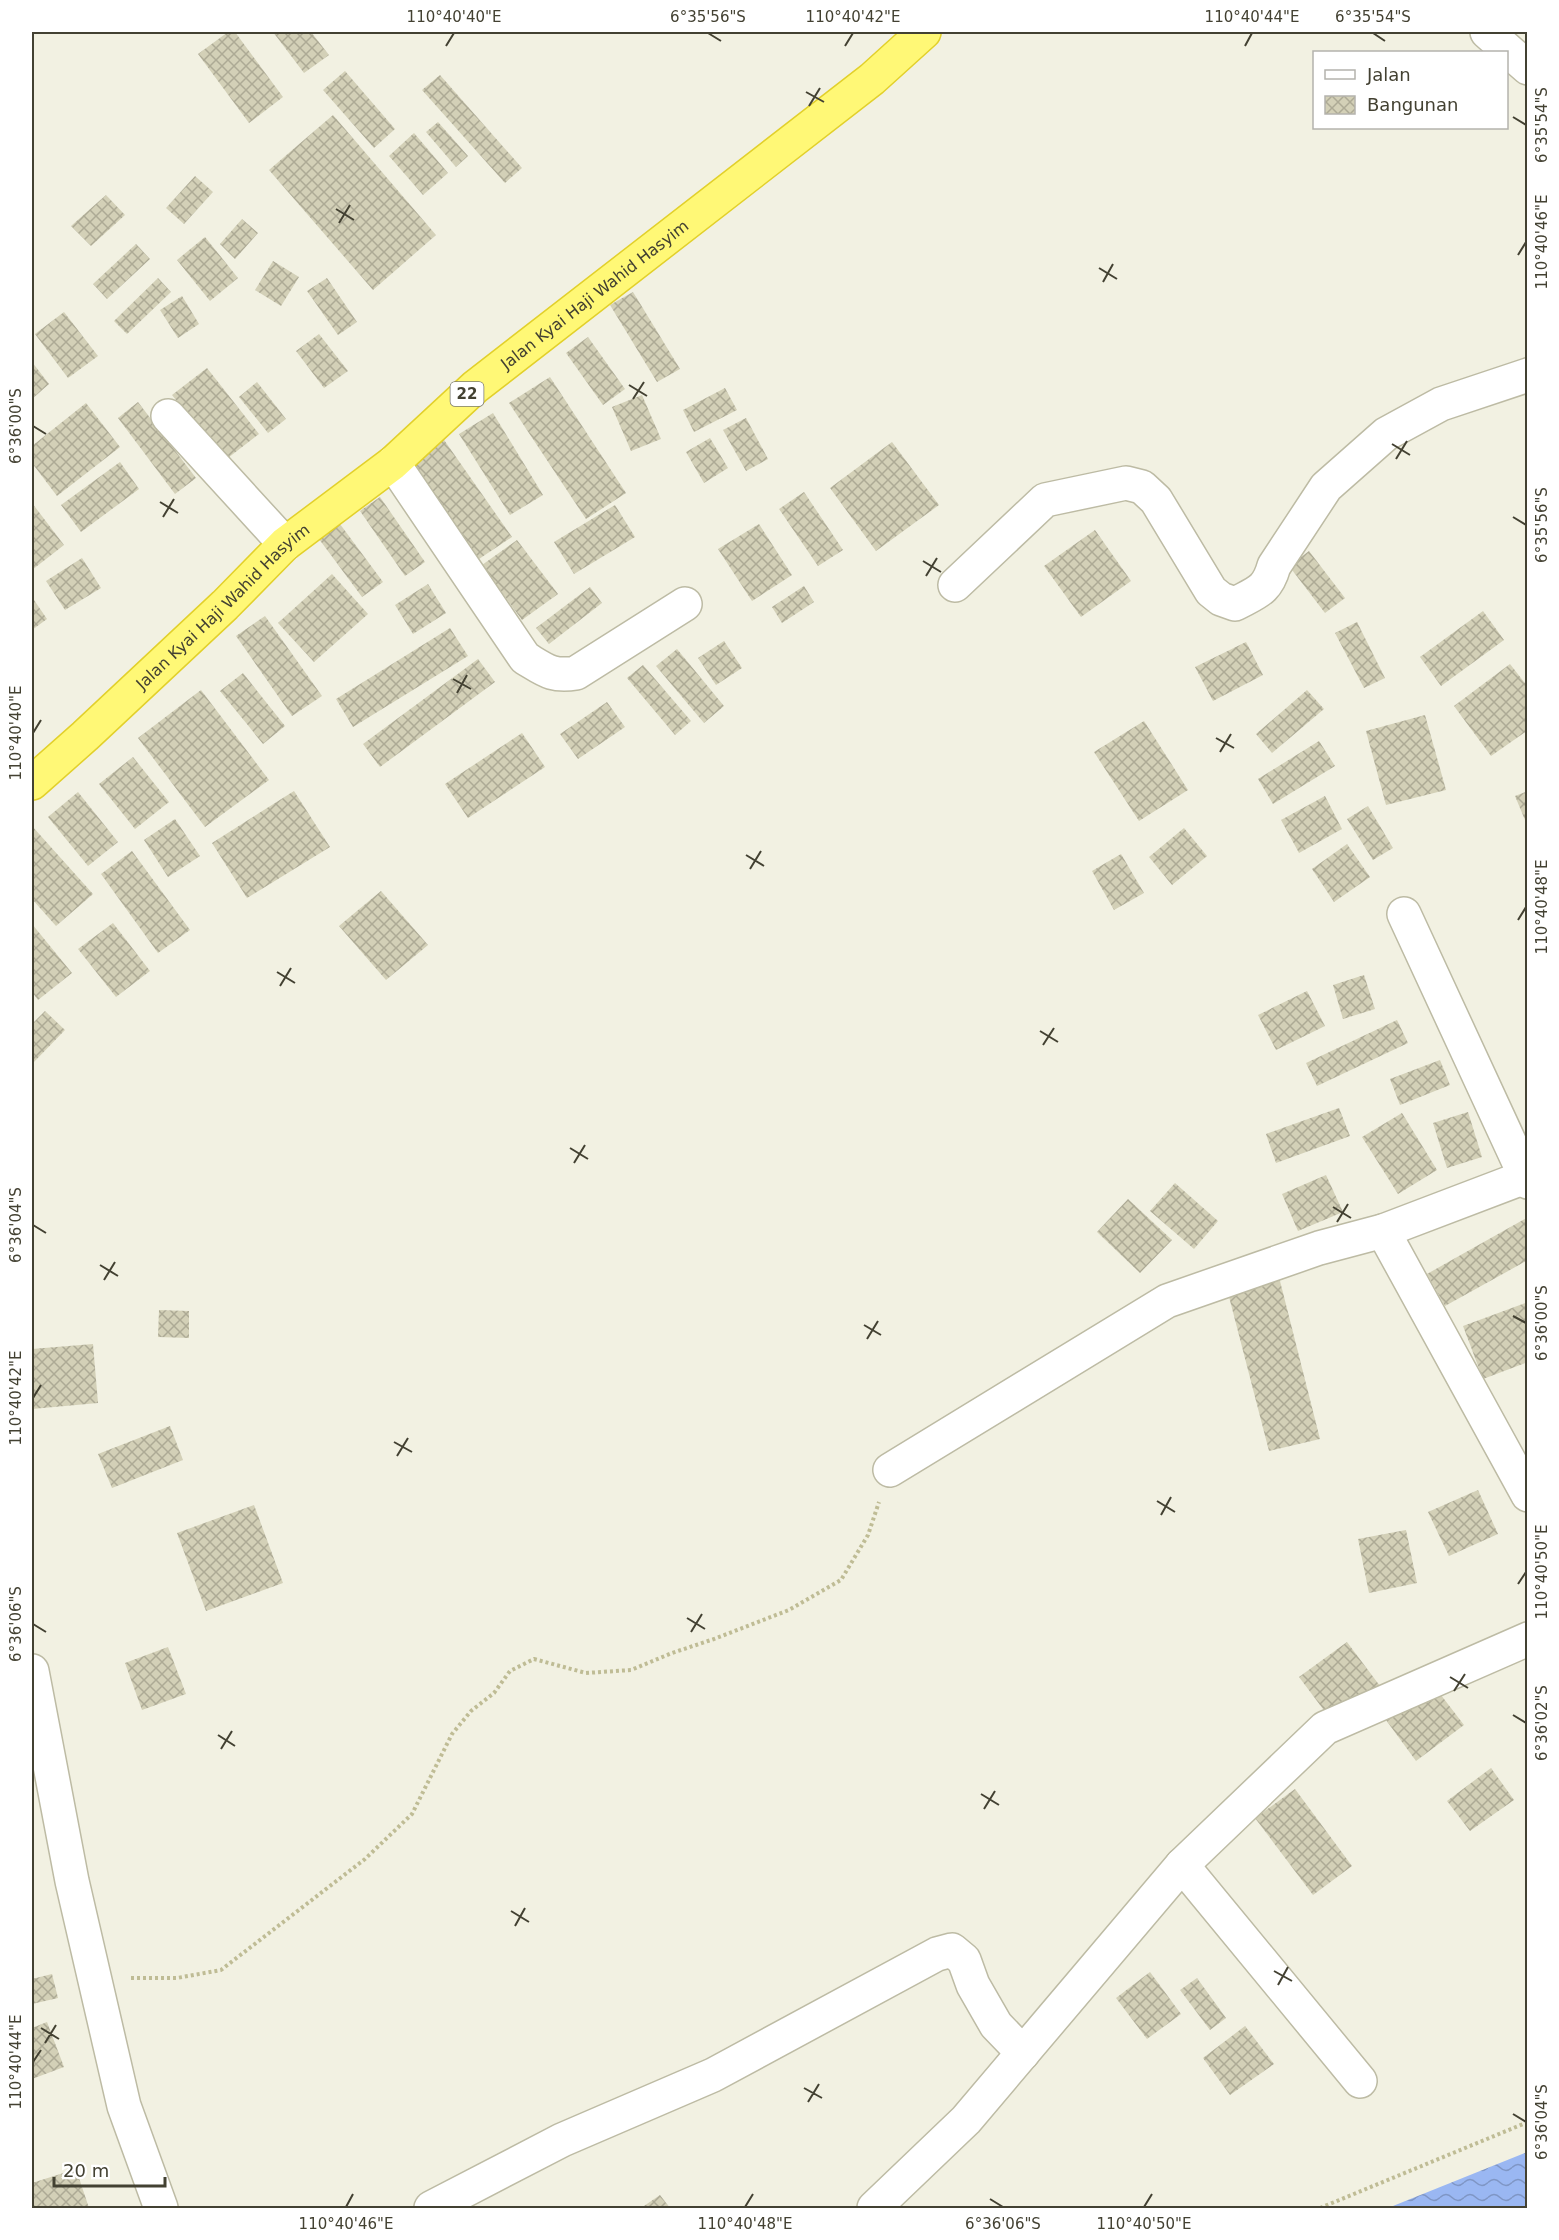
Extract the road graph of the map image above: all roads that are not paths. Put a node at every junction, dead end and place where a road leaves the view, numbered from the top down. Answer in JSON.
{"nodes":[{"id":1,"x":924,"y":32,"type":"edge"},
{"id":2,"x":1488,"y":32,"type":"edge"},
{"id":3,"x":1527,"y":68,"type":"edge"},
{"id":4,"x":1527,"y":375,"type":"edge"},
{"id":5,"x":168,"y":416,"type":"dead end"},
{"id":6,"x":393,"y":463,"type":"junction"},
{"id":7,"x":285,"y":544,"type":"junction"},
{"id":8,"x":955,"y":585,"type":"dead end"},
{"id":9,"x":685,"y":604,"type":"dead end"},
{"id":10,"x":32,"y":783,"type":"edge"},
{"id":11,"x":1404,"y":914,"type":"dead end"},
{"id":12,"x":1526,"y":1179,"type":"edge"},
{"id":13,"x":1383,"y":1231,"type":"junction"},
{"id":14,"x":890,"y":1470,"type":"road end"},
{"id":15,"x":1527,"y":1495,"type":"edge"},
{"id":16,"x":1527,"y":1639,"type":"edge"},
{"id":17,"x":32,"y":1671,"type":"edge"},
{"id":18,"x":1182,"y":1865,"type":"junction"},
{"id":19,"x":1023,"y":2053,"type":"junction"},
{"id":20,"x":1360,"y":2081,"type":"dead end"},
{"id":21,"x":161,"y":2208,"type":"edge"},
{"id":22,"x":430,"y":2208,"type":"edge"},
{"id":23,"x":874,"y":2208,"type":"edge"}],
"edges":[{"from":1,"to":6,"type":"highway","name":"Jalan Kyai Haji Wahid Hasyim","number":"22"},
{"from":2,"to":3,"type":"street"},
{"from":4,"to":8,"type":"street"},
{"from":5,"to":7,"type":"street"},
{"from":6,"to":7,"type":"highway","name":"Jalan Kyai Haji Wahid Hasyim","number":"22"},
{"from":6,"to":9,"type":"street"},
{"from":7,"to":10,"type":"highway","name":"Jalan Kyai Haji Wahid Hasyim","number":"22"},
{"from":11,"to":12,"type":"street"},
{"from":12,"to":13,"type":"street"},
{"from":13,"to":14,"type":"street"},
{"from":13,"to":15,"type":"street"},
{"from":16,"to":18,"type":"street"},
{"from":17,"to":21,"type":"street"},
{"from":18,"to":19,"type":"street"},
{"from":18,"to":20,"type":"street"},
{"from":19,"to":22,"type":"street"},
{"from":19,"to":23,"type":"street"}]}
